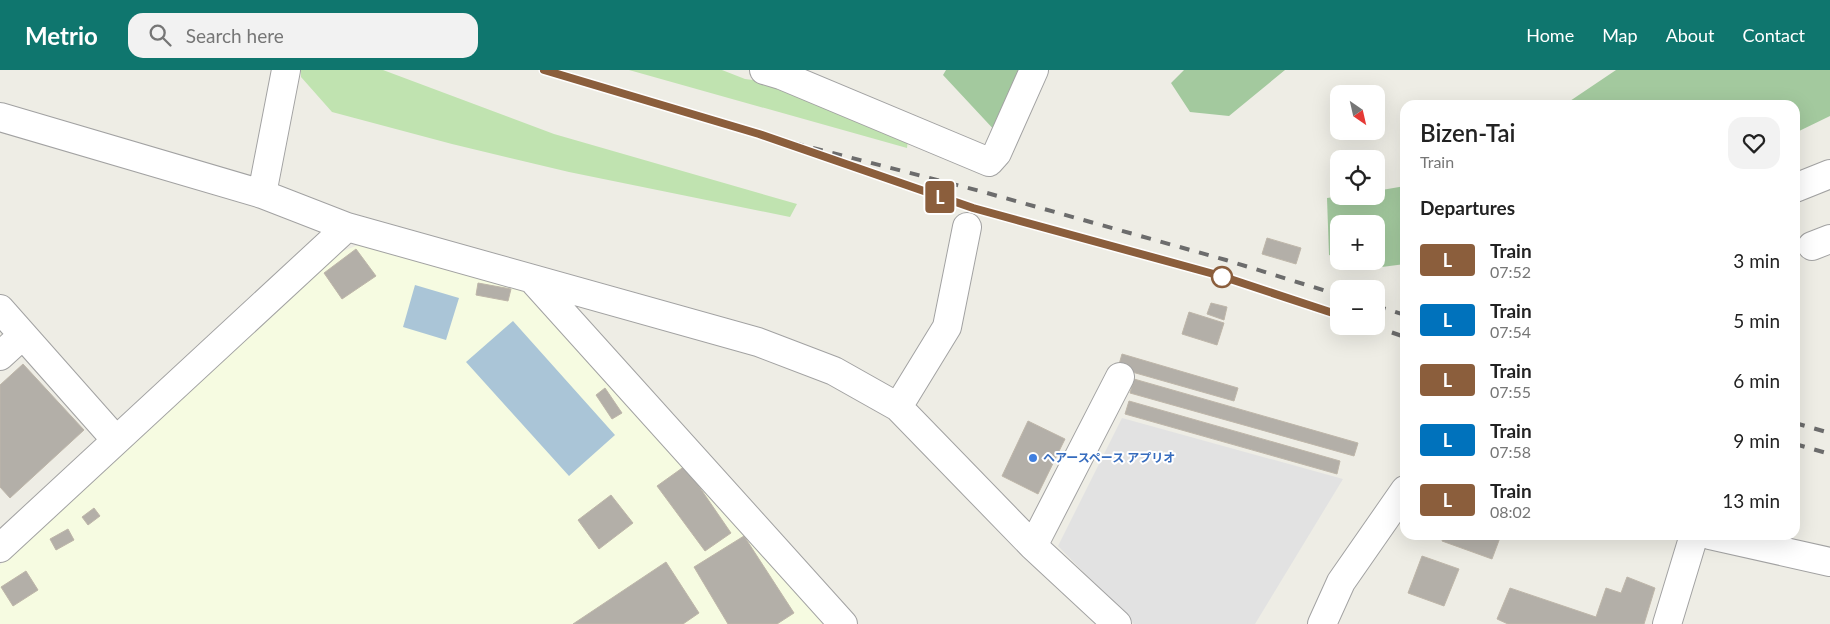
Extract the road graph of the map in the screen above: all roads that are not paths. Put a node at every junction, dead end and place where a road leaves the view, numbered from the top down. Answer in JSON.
{"nodes":[{"id":1,"x":286,"y":70,"type":"edge"},
{"id":2,"x":764,"y":70,"type":"edge"},
{"id":3,"x":1034,"y":70,"type":"edge"},
{"id":4,"x":0,"y":117,"type":"edge"},
{"id":5,"x":1830,"y":174,"type":"edge"},
{"id":6,"x":1800,"y":186,"type":"edge"},
{"id":7,"x":262,"y":194,"type":"junction"},
{"id":8,"x":347,"y":227,"type":"junction"},
{"id":9,"x":968,"y":227,"type":"dead end"},
{"id":10,"x":532,"y":279,"type":"junction"},
{"id":11,"x":0,"y":309,"type":"edge"},
{"id":12,"x":23,"y":335,"type":"junction"},
{"id":13,"x":0,"y":356,"type":"edge"},
{"id":14,"x":1120,"y":377,"type":"dead end"},
{"id":15,"x":898,"y":407,"type":"junction"},
{"id":16,"x":116,"y":440,"type":"junction"},
{"id":17,"x":1400,"y":497,"type":"edge"},
{"id":18,"x":1692,"y":540,"type":"edge"},
{"id":19,"x":1732,"y":540,"type":"edge"},
{"id":20,"x":1033,"y":546,"type":"junction"},
{"id":21,"x":0,"y":548,"type":"edge"},
{"id":22,"x":1830,"y":562,"type":"edge"},
{"id":23,"x":844,"y":624,"type":"edge"},
{"id":24,"x":1117,"y":624,"type":"edge"},
{"id":25,"x":1322,"y":624,"type":"edge"},
{"id":26,"x":1667,"y":624,"type":"edge"}],
"edges":[{"from":1,"to":7,"type":"street"},
{"from":2,"to":3,"type":"street"},
{"from":4,"to":7,"type":"street"},
{"from":5,"to":6,"type":"street"},
{"from":7,"to":8,"type":"street"},
{"from":8,"to":10,"type":"street"},
{"from":8,"to":16,"type":"street"},
{"from":9,"to":15,"type":"street"},
{"from":10,"to":15,"type":"street"},
{"from":10,"to":23,"type":"street"},
{"from":11,"to":12,"type":"street"},
{"from":12,"to":13,"type":"street"},
{"from":12,"to":16,"type":"street"},
{"from":14,"to":20,"type":"street"},
{"from":15,"to":20,"type":"street"},
{"from":16,"to":21,"type":"street"},
{"from":17,"to":25,"type":"street"},
{"from":18,"to":26,"type":"street"},
{"from":19,"to":22,"type":"street"},
{"from":20,"to":24,"type":"street"}]}
